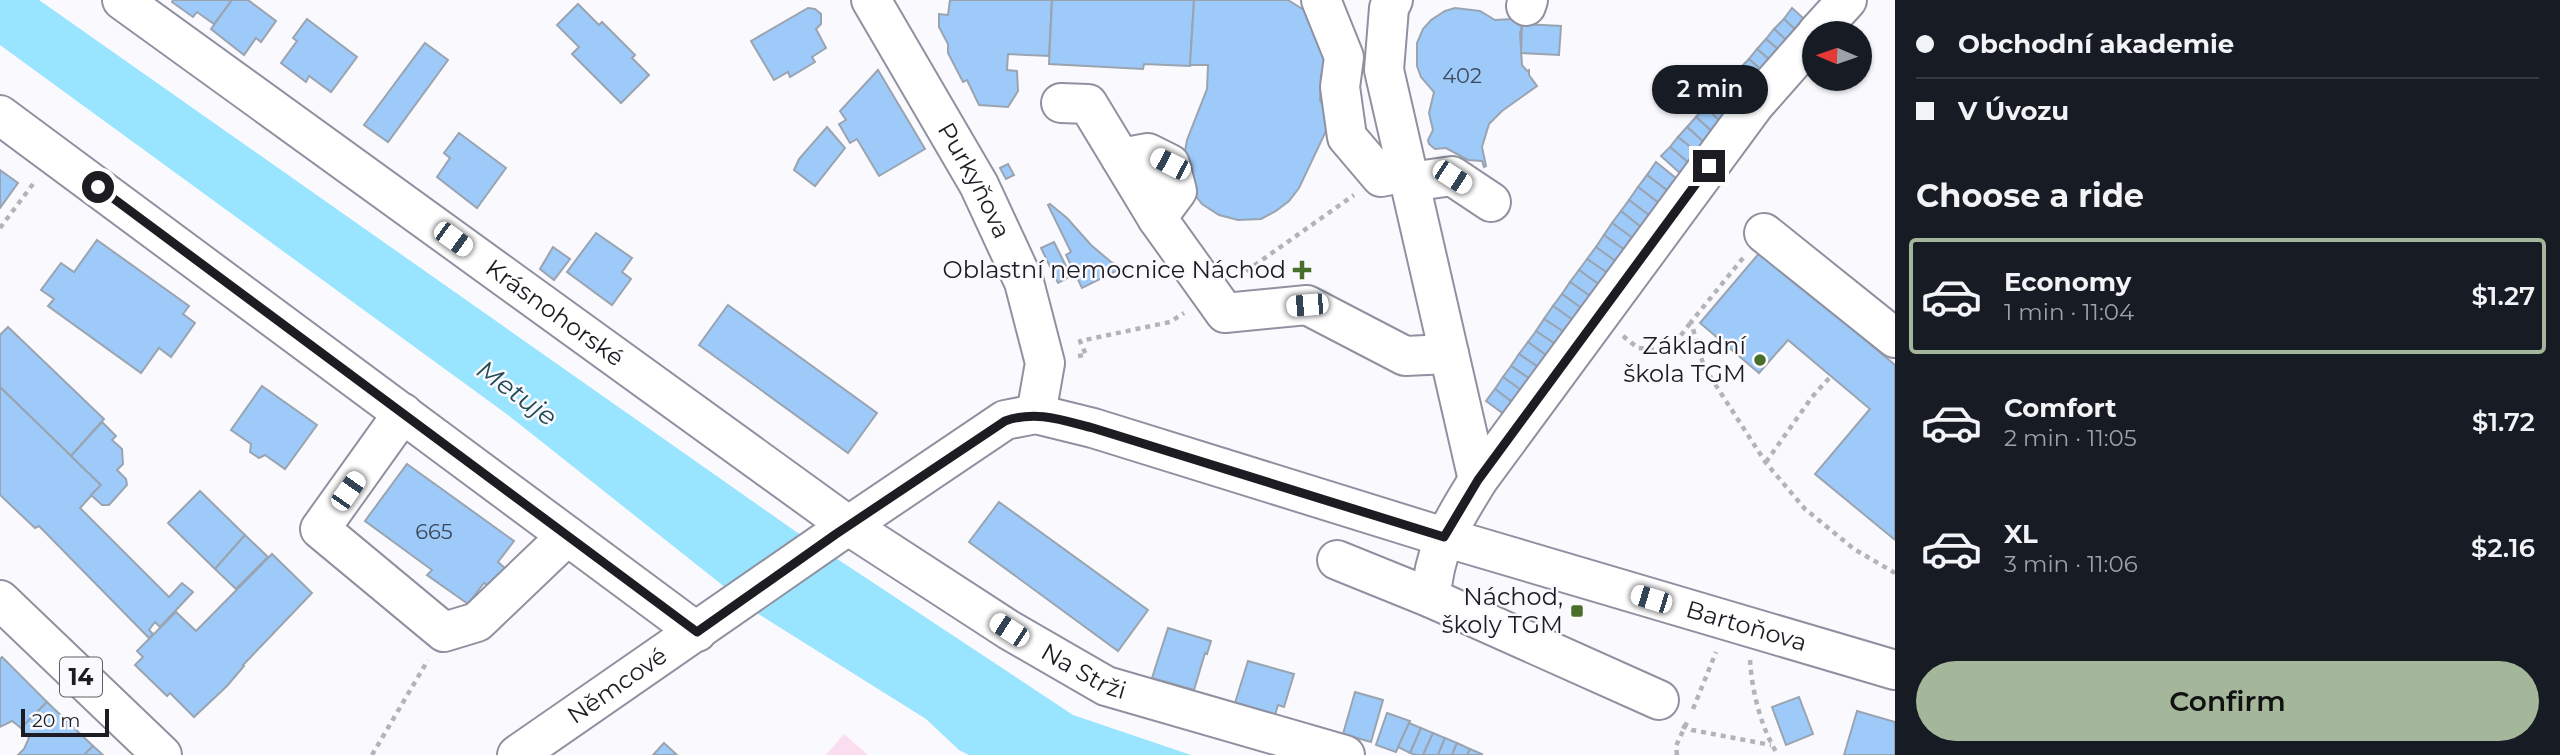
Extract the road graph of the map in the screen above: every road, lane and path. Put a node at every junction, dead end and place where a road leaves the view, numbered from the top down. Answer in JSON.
{"nodes":[{"id":1,"x":122,"y":0,"type":"edge"},
{"id":2,"x":1321,"y":0,"type":"edge"},
{"id":3,"x":1393,"y":0,"type":"edge"},
{"id":4,"x":1847,"y":0,"type":"edge"},
{"id":5,"x":875,"y":2,"type":"edge"},
{"id":6,"x":1828,"y":21,"type":"edge"},
{"id":7,"x":1802,"y":51,"type":"edge"},
{"id":8,"x":1060,"y":103,"type":"dead end"},
{"id":9,"x":0,"y":115,"type":"edge"},
{"id":10,"x":55,"y":154,"type":"junction"},
{"id":11,"x":1408,"y":177,"type":"junction"},
{"id":12,"x":1491,"y":202,"type":"dead end"},
{"id":13,"x":1337,"y":206,"type":"dead end"},
{"id":14,"x":0,"y":229,"type":"edge"},
{"id":15,"x":1764,"y":233,"type":"joint"},
{"id":16,"x":1213,"y":295,"type":"junction"},
{"id":17,"x":1691,"y":322,"type":"junction"},
{"id":18,"x":1895,"y":338,"type":"edge"},
{"id":19,"x":1080,"y":341,"type":"dead end"},
{"id":20,"x":1638,"y":348,"type":"dead end"},
{"id":21,"x":1449,"y":354,"type":"junction"},
{"id":22,"x":1831,"y":376,"type":"dead end"},
{"id":23,"x":402,"y":413,"type":"junction"},
{"id":24,"x":1036,"y":414,"type":"junction"},
{"id":25,"x":1766,"y":463,"type":"junction"},
{"id":26,"x":1478,"y":480,"type":"junction"},
{"id":27,"x":843,"y":530,"type":"junction"},
{"id":28,"x":567,"y":536,"type":"junction"},
{"id":29,"x":1444,"y":537,"type":"junction"},
{"id":30,"x":1337,"y":560,"type":"dead end"},
{"id":31,"x":1895,"y":573,"type":"edge"},
{"id":32,"x":1432,"y":598,"type":"junction"},
{"id":33,"x":0,"y":600,"type":"edge"},
{"id":34,"x":710,"y":623,"type":"junction"},
{"id":35,"x":1739,"y":625,"type":"junction"},
{"id":36,"x":444,"y":632,"type":"junction"},
{"id":37,"x":1895,"y":670,"type":"edge"},
{"id":38,"x":1659,"y":700,"type":"joint"},
{"id":39,"x":1685,"y":727,"type":"junction"},
{"id":40,"x":1771,"y":745,"type":"junction"},
{"id":41,"x":538,"y":750,"type":"edge"},
{"id":42,"x":162,"y":755,"type":"edge"},
{"id":43,"x":372,"y":755,"type":"edge"},
{"id":44,"x":1345,"y":755,"type":"edge"},
{"id":45,"x":1677,"y":755,"type":"edge"},
{"id":46,"x":1778,"y":755,"type":"edge"}],
"edges":[{"from":1,"to":27,"type":"street","name":"Krásnohorské"},
{"from":2,"to":11,"type":"street"},
{"from":3,"to":11,"type":"street"},
{"from":4,"to":6,"type":"street"},
{"from":5,"to":24,"type":"street","name":"Purkyňova"},
{"from":7,"to":26,"type":"street"},
{"from":8,"to":16,"type":"street"},
{"from":9,"to":10,"type":"street"},
{"from":10,"to":14,"type":"path"},
{"from":10,"to":23,"type":"street"},
{"from":11,"to":12,"type":"street"},
{"from":11,"to":21,"type":"street"},
{"from":13,"to":16,"type":"path"},
{"from":15,"to":17,"type":"path"},
{"from":15,"to":18,"type":"street"},
{"from":16,"to":19,"type":"path"},
{"from":16,"to":21,"type":"street"},
{"from":17,"to":20,"type":"path"},
{"from":17,"to":25,"type":"path"},
{"from":21,"to":26,"type":"street"},
{"from":22,"to":25,"type":"path"},
{"from":23,"to":28,"type":"street"},
{"from":23,"to":36,"type":"street"},
{"from":24,"to":27,"type":"street","name":"Němcové"},
{"from":24,"to":29,"type":"street","name":"Bartoňova"},
{"from":25,"to":31,"type":"path"},
{"from":26,"to":29,"type":"street"},
{"from":27,"to":34,"type":"street","name":"Němcové"},
{"from":27,"to":44,"type":"street","name":"Na Strži"},
{"from":28,"to":34,"type":"street"},
{"from":28,"to":36,"type":"street"},
{"from":29,"to":32,"type":"street"},
{"from":29,"to":35,"type":"street","name":"Bartoňova"},
{"from":30,"to":32,"type":"street"},
{"from":32,"to":38,"type":"street"},
{"from":33,"to":42,"type":"street","number":"14"},
{"from":34,"to":41,"type":"street","name":"Němcové"},
{"from":35,"to":37,"type":"street","name":"Bartoňova"},
{"from":35,"to":39,"type":"path"},
{"from":35,"to":40,"type":"path"},
{"from":36,"to":43,"type":"path"},
{"from":38,"to":39,"type":"path"},
{"from":39,"to":40,"type":"path"},
{"from":39,"to":45,"type":"path"},
{"from":40,"to":46,"type":"path"}]}
